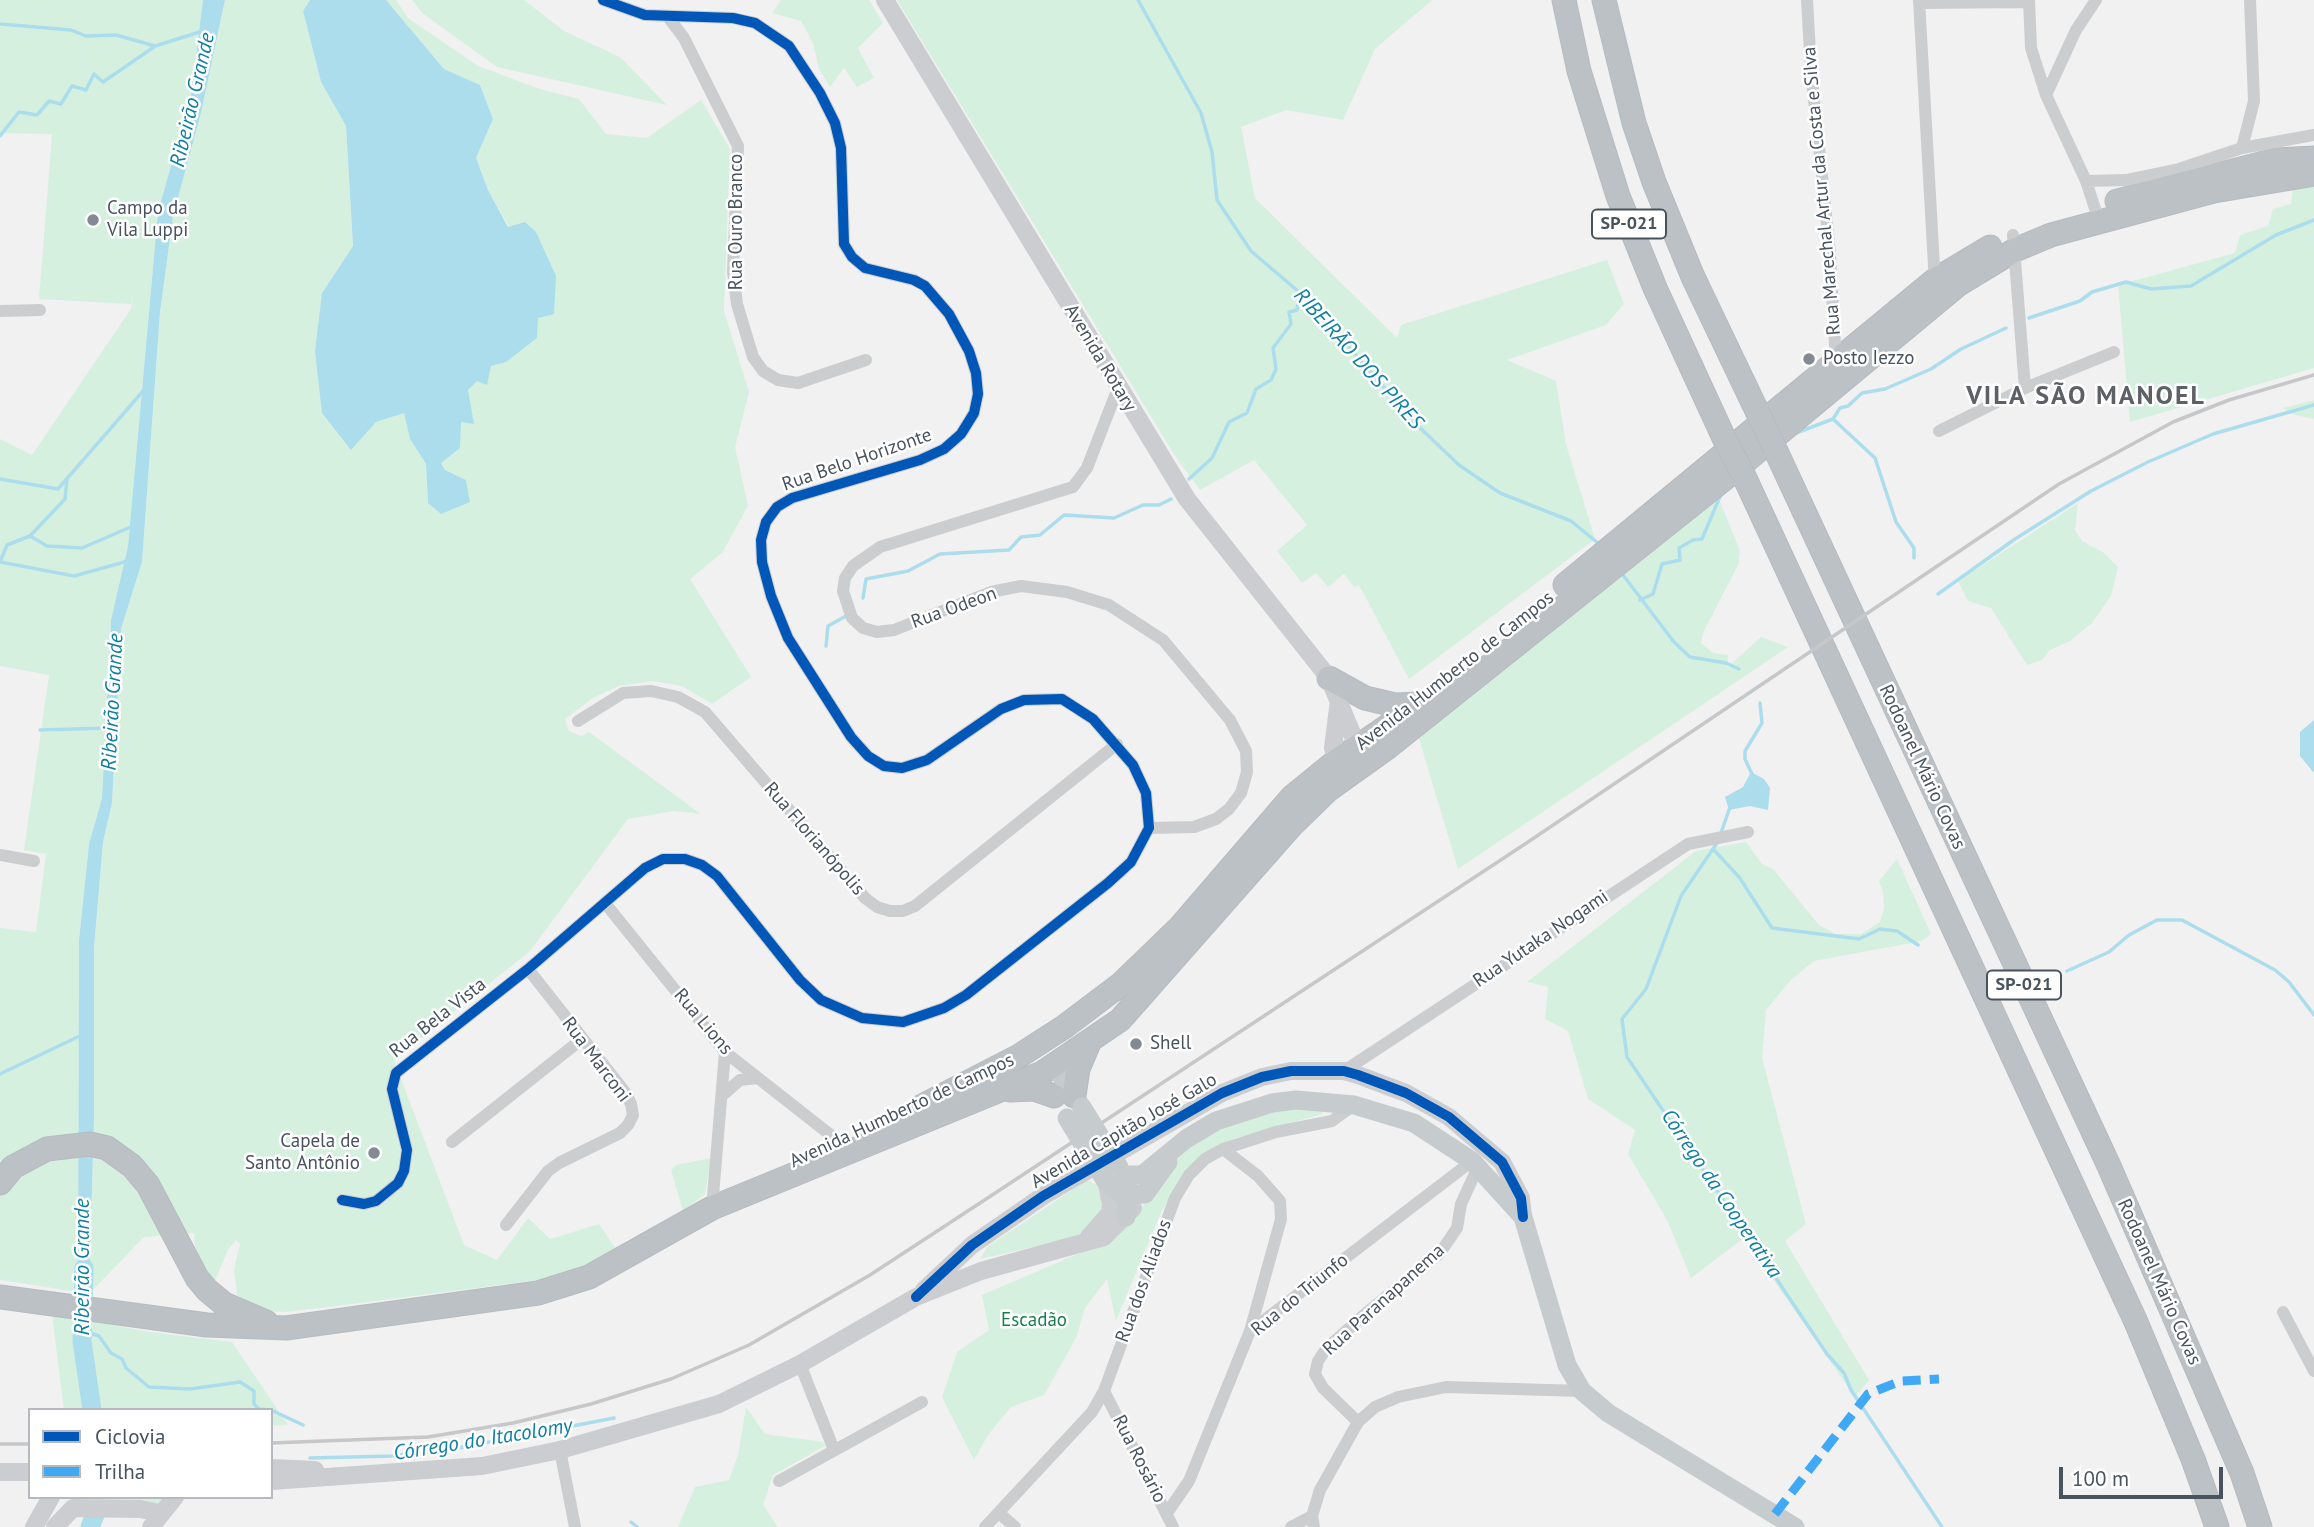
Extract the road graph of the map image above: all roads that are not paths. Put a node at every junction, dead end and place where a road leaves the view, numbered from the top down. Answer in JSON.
{"nodes":[{"id":1,"x":603,"y":0,"type":"edge"},
{"id":2,"x":885,"y":0,"type":"edge"},
{"id":3,"x":1564,"y":0,"type":"edge"},
{"id":4,"x":1604,"y":0,"type":"edge"},
{"id":5,"x":1807,"y":0,"type":"edge"},
{"id":6,"x":2096,"y":0,"type":"edge"},
{"id":7,"x":2250,"y":0,"type":"edge"},
{"id":8,"x":1919,"y":1,"type":"edge"},
{"id":9,"x":2028,"y":1,"type":"edge"},
{"id":10,"x":668,"y":17,"type":"junction"},
{"id":11,"x":2046,"y":95,"type":"junction"},
{"id":12,"x":2314,"y":135,"type":"edge"},
{"id":13,"x":2242,"y":148,"type":"junction"},
{"id":14,"x":2314,"y":158,"type":"edge"},
{"id":15,"x":2314,"y":174,"type":"edge"},
{"id":16,"x":2086,"y":181,"type":"junction"},
{"id":17,"x":2098,"y":214,"type":"junction"},
{"id":18,"x":2014,"y":243,"type":"junction"},
{"id":19,"x":1935,"y":291,"type":"junction"},
{"id":20,"x":40,"y":310,"type":"dead end"},
{"id":21,"x":0,"y":311,"type":"edge"},
{"id":22,"x":2114,"y":352,"type":"dead end"},
{"id":23,"x":866,"y":360,"type":"dead end"},
{"id":24,"x":1837,"y":371,"type":"junction"},
{"id":25,"x":1118,"y":388,"type":"junction"},
{"id":26,"x":2025,"y":388,"type":"junction"},
{"id":27,"x":1939,"y":431,"type":"dead end"},
{"id":28,"x":1329,"y":678,"type":"junction"},
{"id":29,"x":1339,"y":700,"type":"junction"},
{"id":30,"x":1419,"y":704,"type":"junction"},
{"id":31,"x":578,"y":721,"type":"dead end"},
{"id":32,"x":1117,"y":744,"type":"junction"},
{"id":33,"x":1366,"y":753,"type":"junction"},
{"id":34,"x":1339,"y":770,"type":"junction"},
{"id":35,"x":1149,"y":828,"type":"junction"},
{"id":36,"x":1748,"y":832,"type":"dead end"},
{"id":37,"x":0,"y":855,"type":"edge"},
{"id":38,"x":34,"y":861,"type":"dead end"},
{"id":39,"x":605,"y":903,"type":"junction"},
{"id":40,"x":528,"y":969,"type":"junction"},
{"id":41,"x":1121,"y":984,"type":"junction"},
{"id":42,"x":1120,"y":1020,"type":"junction"},
{"id":43,"x":1064,"y":1027,"type":"junction"},
{"id":44,"x":582,"y":1039,"type":"junction"},
{"id":45,"x":1089,"y":1043,"type":"junction"},
{"id":46,"x":725,"y":1052,"type":"junction"},
{"id":47,"x":1019,"y":1056,"type":"junction"},
{"id":48,"x":1048,"y":1067,"type":"junction"},
{"id":49,"x":1344,"y":1070,"type":"junction"},
{"id":50,"x":757,"y":1078,"type":"junction"},
{"id":51,"x":1000,"y":1091,"type":"junction"},
{"id":52,"x":724,"y":1094,"type":"junction"},
{"id":53,"x":1069,"y":1104,"type":"junction"},
{"id":54,"x":1354,"y":1105,"type":"junction"},
{"id":55,"x":1186,"y":1139,"type":"junction"},
{"id":56,"x":452,"y":1142,"type":"dead end"},
{"id":57,"x":846,"y":1146,"type":"junction"},
{"id":58,"x":1223,"y":1149,"type":"junction"},
{"id":59,"x":1475,"y":1164,"type":"junction"},
{"id":60,"x":1114,"y":1177,"type":"junction"},
{"id":61,"x":0,"y":1183,"type":"edge"},
{"id":62,"x":1137,"y":1195,"type":"junction"},
{"id":63,"x":342,"y":1200,"type":"dead end"},
{"id":64,"x":712,"y":1203,"type":"junction"},
{"id":65,"x":1126,"y":1217,"type":"joint"},
{"id":66,"x":1523,"y":1217,"type":"junction"},
{"id":67,"x":506,"y":1225,"type":"dead end"},
{"id":68,"x":1077,"y":1244,"type":"junction"},
{"id":69,"x":207,"y":1290,"type":"junction"},
{"id":70,"x":0,"y":1297,"type":"edge"},
{"id":71,"x":916,"y":1297,"type":"junction"},
{"id":72,"x":2283,"y":1312,"type":"dead end"},
{"id":73,"x":191,"y":1322,"type":"junction"},
{"id":74,"x":286,"y":1328,"type":"junction"},
{"id":75,"x":1250,"y":1331,"type":"junction"},
{"id":76,"x":800,"y":1364,"type":"junction"},
{"id":77,"x":2314,"y":1371,"type":"edge"},
{"id":78,"x":1104,"y":1391,"type":"junction"},
{"id":79,"x":1581,"y":1391,"type":"junction"},
{"id":80,"x":922,"y":1402,"type":"dead end"},
{"id":81,"x":1358,"y":1422,"type":"junction"},
{"id":82,"x":560,"y":1450,"type":"junction"},
{"id":83,"x":834,"y":1450,"type":"junction"},
{"id":84,"x":273,"y":1468,"type":"edge"},
{"id":85,"x":0,"y":1472,"type":"edge"},
{"id":86,"x":28,"y":1472,"type":"edge"},
{"id":87,"x":342,"y":1474,"type":"junction"},
{"id":88,"x":273,"y":1481,"type":"edge"},
{"id":89,"x":779,"y":1481,"type":"dead end"},
{"id":90,"x":50,"y":1499,"type":"edge"},
{"id":91,"x":163,"y":1513,"type":"edge"},
{"id":92,"x":999,"y":1513,"type":"junction"},
{"id":93,"x":1167,"y":1513,"type":"junction"},
{"id":94,"x":1313,"y":1522,"type":"edge"},
{"id":95,"x":34,"y":1527,"type":"edge"},
{"id":96,"x":55,"y":1527,"type":"edge"},
{"id":97,"x":575,"y":1527,"type":"edge"},
{"id":98,"x":985,"y":1527,"type":"edge"},
{"id":99,"x":1015,"y":1527,"type":"edge"},
{"id":100,"x":1173,"y":1527,"type":"edge"},
{"id":101,"x":1291,"y":1527,"type":"edge"},
{"id":102,"x":1795,"y":1527,"type":"edge"},
{"id":103,"x":2217,"y":1527,"type":"edge"},
{"id":104,"x":2260,"y":1527,"type":"edge"}],
"edges":[{"from":1,"to":10,"type":"street","name":"Rua Belo Horizonte"},
{"from":2,"to":25,"type":"street","name":"Avenida Rotary"},
{"from":3,"to":103,"type":"highway","name":"Rodoanel Mário Covas","number":"SP-021","bridge":true},
{"from":4,"to":104,"type":"highway","name":"Rodoanel Mário Covas","number":"SP-021","bridge":true},
{"from":5,"to":24,"type":"street","name":"Rua Marechal Artur da Costa e Silva"},
{"from":6,"to":11,"type":"street"},
{"from":7,"to":13,"type":"street"},
{"from":8,"to":9,"type":"street"},
{"from":8,"to":19,"type":"street"},
{"from":9,"to":11,"type":"street"},
{"from":10,"to":23,"type":"street","name":"Rua Ouro Branco"},
{"from":10,"to":32,"type":"street","name":"Rua Belo Horizonte"},
{"from":11,"to":16,"type":"street"},
{"from":12,"to":13,"type":"street"},
{"from":13,"to":16,"type":"street"},
{"from":14,"to":17,"type":"highway","name":"Avenida Humberto de Campos"},
{"from":15,"to":17,"type":"highway","name":"Avenida Humberto de Campos"},
{"from":16,"to":17,"type":"street"},
{"from":17,"to":18,"type":"highway","name":"Avenida Humberto de Campos"},
{"from":18,"to":19,"type":"highway","name":"Avenida Humberto de Campos"},
{"from":18,"to":26,"type":"street"},
{"from":19,"to":24,"type":"highway","name":"Avenida Humberto de Campos"},
{"from":20,"to":21,"type":"street"},
{"from":22,"to":26,"type":"street"},
{"from":24,"to":30,"type":"highway","name":"Avenida Humberto de Campos"},
{"from":24,"to":33,"type":"highway","name":"Avenida Humberto de Campos"},
{"from":25,"to":28,"type":"street","name":"Avenida Rotary"},
{"from":25,"to":35,"type":"street","name":"Rua Odeon"},
{"from":26,"to":27,"type":"street"},
{"from":28,"to":29,"type":"street","name":"Avenida Rotary"},
{"from":28,"to":30,"type":"highway"},
{"from":29,"to":33,"type":"street","name":"Avenida Rotary"},
{"from":29,"to":34,"type":"street"},
{"from":30,"to":33,"type":"highway","name":"Avenida Humberto de Campos"},
{"from":31,"to":32,"type":"street","name":"Rua Florianópolis"},
{"from":32,"to":35,"type":"street","name":"Rua Belo Horizonte"},
{"from":33,"to":34,"type":"highway","name":"Avenida Humberto de Campos"},
{"from":34,"to":41,"type":"highway","name":"Avenida Humberto de Campos"},
{"from":34,"to":42,"type":"highway","name":"Avenida Humberto de Campos"},
{"from":35,"to":39,"type":"street"},
{"from":36,"to":49,"type":"street","name":"Rua Yutaka Nogami"},
{"from":37,"to":38,"type":"street"},
{"from":39,"to":40,"type":"street","name":"Rua Bela Vista"},
{"from":39,"to":46,"type":"street","name":"Rua Lions"},
{"from":40,"to":44,"type":"street","name":"Rua Marconi"},
{"from":40,"to":63,"type":"street","name":"Rua Bela Vista"},
{"from":41,"to":42,"type":"highway"},
{"from":41,"to":43,"type":"highway","name":"Avenida Humberto de Campos"},
{"from":42,"to":45,"type":"highway","name":"Avenida Humberto de Campos"},
{"from":43,"to":47,"type":"highway","name":"Avenida Humberto de Campos"},
{"from":43,"to":48,"type":"highway"},
{"from":44,"to":56,"type":"street"},
{"from":44,"to":67,"type":"street","name":"Rua Marconi"},
{"from":45,"to":48,"type":"highway","name":"Avenida Humberto de Campos"},
{"from":45,"to":53,"type":"highway"},
{"from":46,"to":50,"type":"street","name":"Rua Lions"},
{"from":46,"to":52,"type":"street"},
{"from":47,"to":48,"type":"highway"},
{"from":47,"to":57,"type":"highway","name":"Avenida Humberto de Campos"},
{"from":48,"to":51,"type":"highway","name":"Avenida Humberto de Campos"},
{"from":48,"to":53,"type":"main road"},
{"from":49,"to":66,"type":"street","name":"Avenida Capitão José Galo"},
{"from":49,"to":71,"type":"street","name":"Avenida Capitão José Galo"},
{"from":50,"to":52,"type":"street"},
{"from":50,"to":57,"type":"street","name":"Rua Lions"},
{"from":51,"to":53,"type":"highway"},
{"from":51,"to":57,"type":"highway","name":"Avenida Humberto de Campos"},
{"from":52,"to":64,"type":"street"},
{"from":53,"to":60,"type":"main road","bridge":true},
{"from":54,"to":55,"type":"main road","name":"Avenida Capitão José Galo"},
{"from":54,"to":58,"type":"street","name":"Rua dos Aliados"},
{"from":54,"to":59,"type":"main road","name":"Avenida Capitão José Galo"},
{"from":55,"to":60,"type":"main road"},
{"from":55,"to":62,"type":"main road"},
{"from":57,"to":64,"type":"highway","name":"Avenida Humberto de Campos"},
{"from":58,"to":75,"type":"street"},
{"from":58,"to":78,"type":"street","name":"Rua dos Aliados"},
{"from":59,"to":66,"type":"main road","name":"Avenida Capitão José Galo"},
{"from":59,"to":75,"type":"street","name":"Rua do Triunfo"},
{"from":59,"to":81,"type":"street","name":"Rua Paranapanema"},
{"from":60,"to":62,"type":"main road"},
{"from":60,"to":68,"type":"street"},
{"from":61,"to":69,"type":"highway","name":"Avenida Humberto de Campos"},
{"from":62,"to":65,"type":"main road"},
{"from":64,"to":74,"type":"highway","name":"Avenida Humberto de Campos"},
{"from":65,"to":68,"type":"street","name":"Avenida Capitão José Galo"},
{"from":66,"to":79,"type":"main road","name":"Avenida Capitão José Galo"},
{"from":68,"to":71,"type":"street","name":"Avenida Capitão José Galo"},
{"from":69,"to":73,"type":"highway"},
{"from":69,"to":74,"type":"highway","name":"Avenida Humberto de Campos"},
{"from":70,"to":73,"type":"highway","name":"Avenida Humberto de Campos"},
{"from":71,"to":76,"type":"street","name":"Avenida Capitão José Galo"},
{"from":72,"to":77,"type":"street"},
{"from":73,"to":74,"type":"highway","name":"Avenida Humberto de Campos"},
{"from":75,"to":93,"type":"street","name":"Rua do Triunfo"},
{"from":76,"to":82,"type":"street","name":"Avenida Capitão José Galo"},
{"from":76,"to":83,"type":"street"},
{"from":78,"to":92,"type":"street","name":"Rua dos Aliados"},
{"from":78,"to":93,"type":"street","name":"Rua Rosário"},
{"from":79,"to":81,"type":"street"},
{"from":79,"to":102,"type":"main road","name":"Avenida Capitão José Galo"},
{"from":80,"to":83,"type":"street"},
{"from":81,"to":94,"type":"street"},
{"from":82,"to":87,"type":"street","name":"Avenida Capitão José Galo"},
{"from":82,"to":97,"type":"street"},
{"from":83,"to":89,"type":"street"},
{"from":84,"to":87,"type":"street","name":"Avenida Capitão José Galo"},
{"from":85,"to":86,"type":"street"},
{"from":87,"to":88,"type":"street","name":"Avenida Capitão José Galo"},
{"from":90,"to":95,"type":"street"},
{"from":91,"to":96,"type":"street"},
{"from":92,"to":98,"type":"street","name":"Rua dos Aliados"},
{"from":92,"to":99,"type":"street"},
{"from":93,"to":100,"type":"street","name":"Rua Rosário"},
{"from":94,"to":101,"type":"street"}]}
